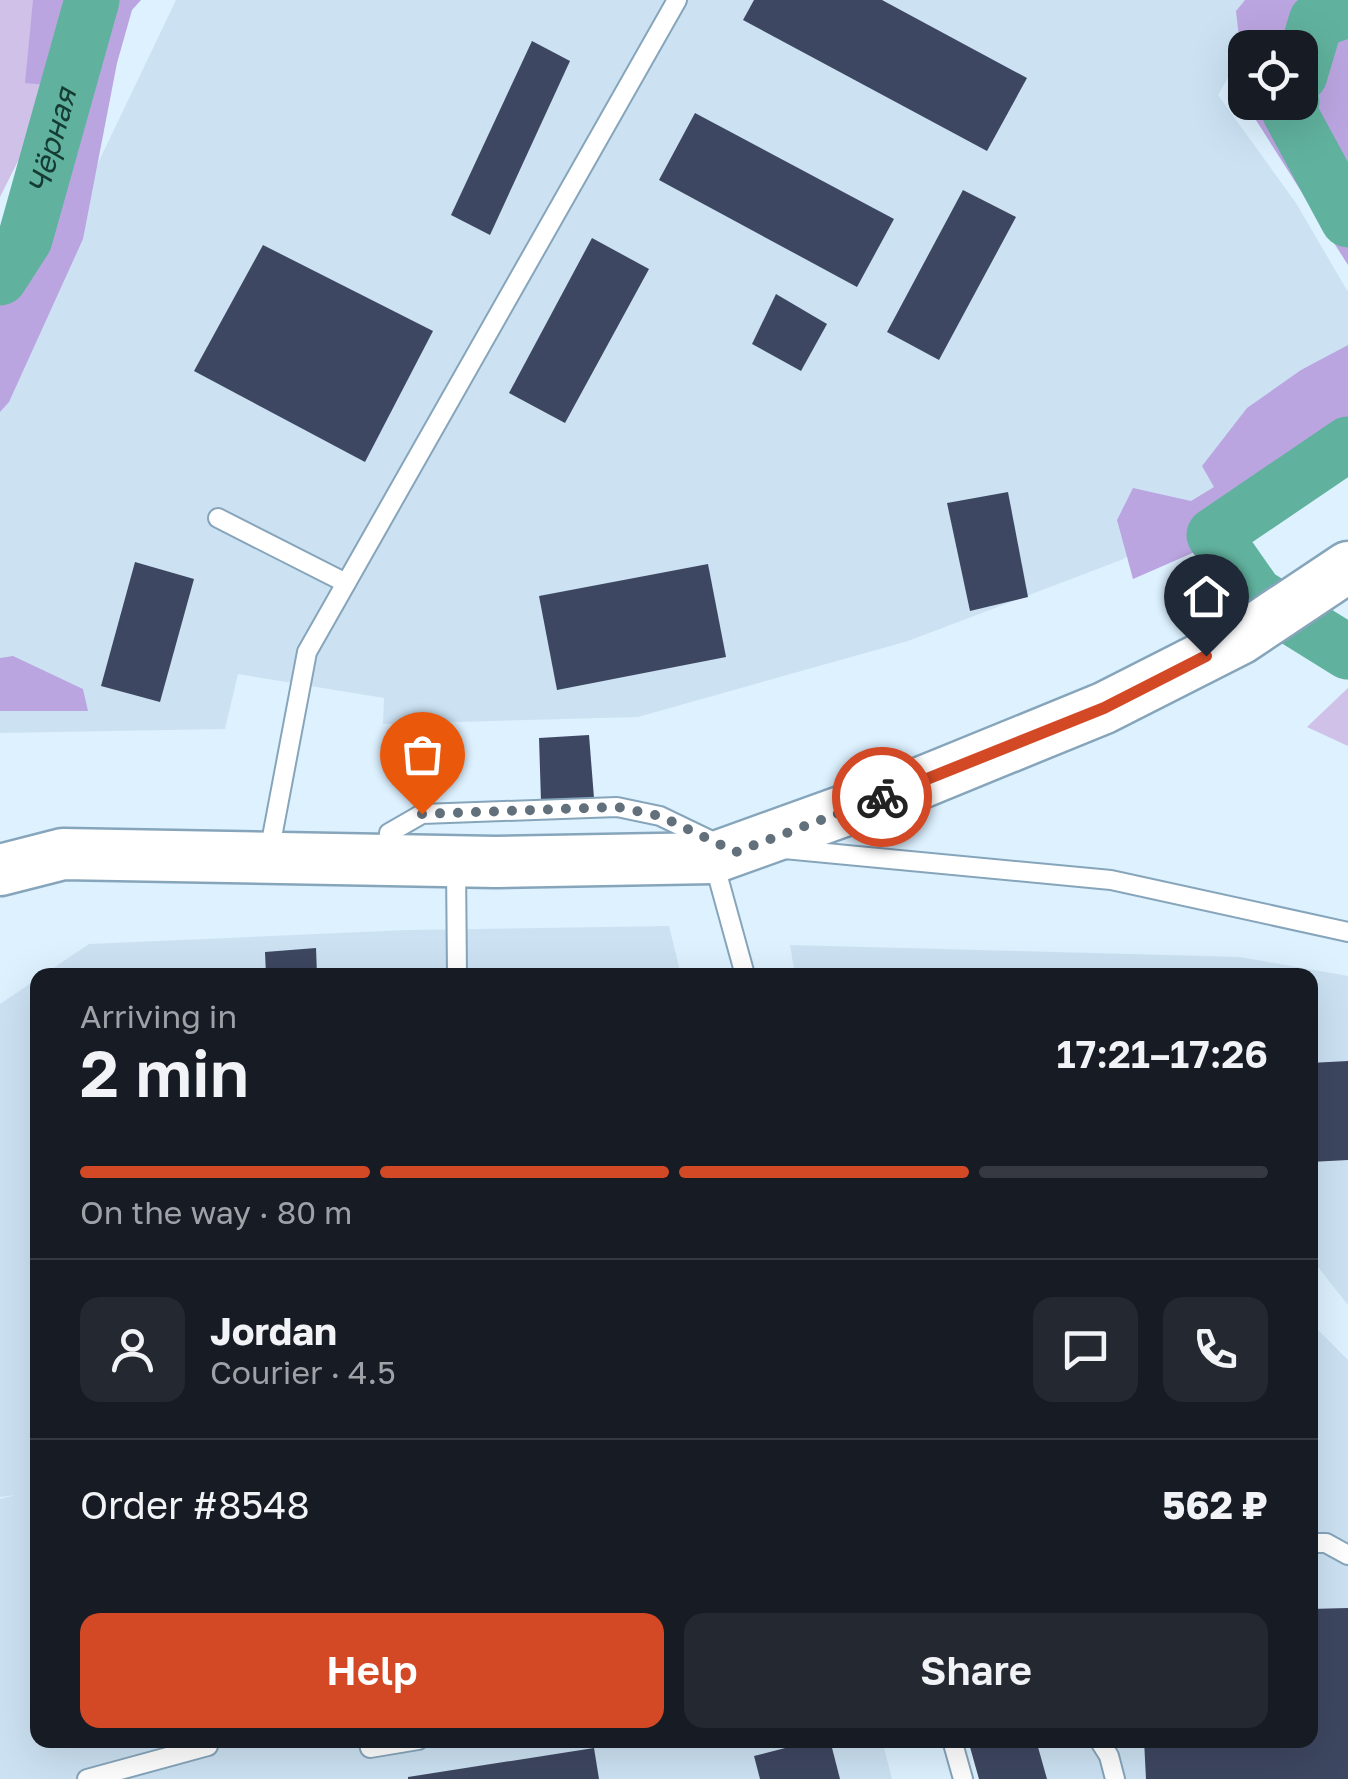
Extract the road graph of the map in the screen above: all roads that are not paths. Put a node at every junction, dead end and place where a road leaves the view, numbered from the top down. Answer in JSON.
{"nodes":[{"id":1,"x":678,"y":0,"type":"edge"},
{"id":2,"x":218,"y":518,"type":"dead end"},
{"id":3,"x":1338,"y":574,"type":"edge"},
{"id":4,"x":346,"y":583,"type":"junction"},
{"id":5,"x":734,"y":852,"type":"junction"},
{"id":6,"x":0,"y":853,"type":"edge"},
{"id":7,"x":62,"y":854,"type":"junction"},
{"id":8,"x":268,"y":859,"type":"junction"},
{"id":9,"x":386,"y":860,"type":"junction"},
{"id":10,"x":456,"y":861,"type":"junction"},
{"id":11,"x":0,"y":870,"type":"edge"},
{"id":12,"x":1348,"y":932,"type":"edge"},
{"id":13,"x":457,"y":968,"type":"edge"},
{"id":14,"x":744,"y":968,"type":"edge"},
{"id":15,"x":1318,"y":1542,"type":"edge"},
{"id":16,"x":1348,"y":1555,"type":"edge"},
{"id":17,"x":201,"y":1748,"type":"edge"},
{"id":18,"x":954,"y":1748,"type":"edge"},
{"id":19,"x":1104,"y":1748,"type":"edge"},
{"id":20,"x":87,"y":1779,"type":"edge"},
{"id":21,"x":963,"y":1779,"type":"edge"},
{"id":22,"x":1115,"y":1779,"type":"edge"}],
"edges":[{"from":1,"to":4,"type":"lane"},
{"from":2,"to":4,"type":"lane"},
{"from":3,"to":5,"type":"main road"},
{"from":4,"to":8,"type":"lane"},
{"from":5,"to":9,"type":"lane"},
{"from":5,"to":10,"type":"main road"},
{"from":5,"to":12,"type":"lane"},
{"from":5,"to":14,"type":"lane"},
{"from":6,"to":7,"type":"main road"},
{"from":7,"to":8,"type":"main road"},
{"from":7,"to":11,"type":"main road"},
{"from":8,"to":9,"type":"main road"},
{"from":9,"to":10,"type":"main road"},
{"from":10,"to":13,"type":"lane"},
{"from":15,"to":16,"type":"lane"},
{"from":17,"to":20,"type":"lane"},
{"from":18,"to":21,"type":"lane"},
{"from":19,"to":22,"type":"lane"}]}
